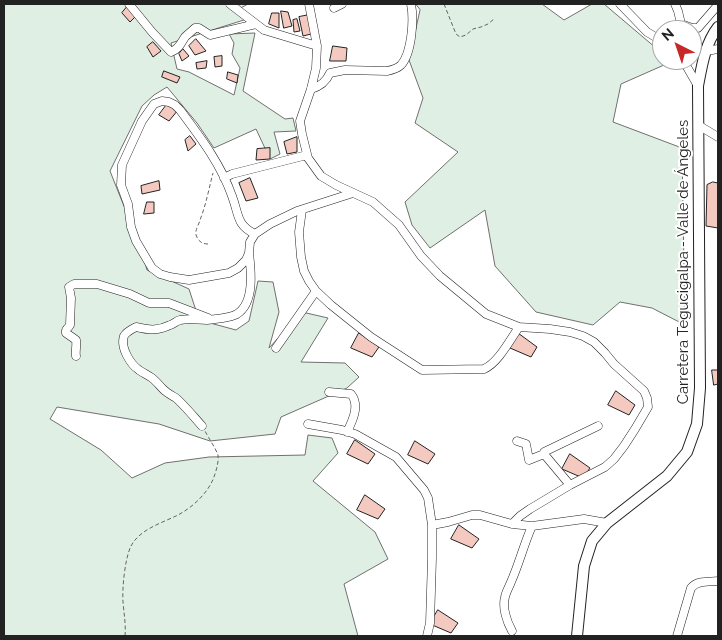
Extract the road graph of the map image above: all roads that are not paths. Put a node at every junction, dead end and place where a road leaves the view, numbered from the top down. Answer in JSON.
{"nodes":[{"id":1,"x":129,"y":4,"type":"edge"},
{"id":2,"x":230,"y":4,"type":"edge"},
{"id":3,"x":309,"y":4,"type":"edge"},
{"id":4,"x":342,"y":4,"type":"edge"},
{"id":5,"x":411,"y":4,"type":"edge"},
{"id":6,"x":620,"y":4,"type":"edge"},
{"id":7,"x":675,"y":4,"type":"edge"},
{"id":8,"x":718,"y":5,"type":"edge"},
{"id":9,"x":334,"y":8,"type":"dead end"},
{"id":10,"x":680,"y":20,"type":"edge"},
{"id":11,"x":702,"y":23,"type":"edge"},
{"id":12,"x":256,"y":24,"type":"junction"},
{"id":13,"x":718,"y":27,"type":"edge"},
{"id":14,"x":652,"y":35,"type":"edge"},
{"id":15,"x":317,"y":46,"type":"junction"},
{"id":16,"x":718,"y":49,"type":"edge"},
{"id":17,"x":706,"y":51,"type":"junction"},
{"id":18,"x":316,"y":68,"type":"junction"},
{"id":19,"x":689,"y":70,"type":"edge"},
{"id":20,"x":330,"y":73,"type":"junction"},
{"id":21,"x":698,"y":86,"type":"junction"},
{"id":22,"x":311,"y":89,"type":"junction"},
{"id":23,"x":698,"y":125,"type":"junction"},
{"id":24,"x":718,"y":137,"type":"edge"},
{"id":25,"x":307,"y":155,"type":"junction"},
{"id":26,"x":224,"y":178,"type":"junction"},
{"id":27,"x":353,"y":193,"type":"junction"},
{"id":28,"x":302,"y":210,"type":"junction"},
{"id":29,"x":255,"y":234,"type":"junction"},
{"id":30,"x":249,"y":253,"type":"junction"},
{"id":31,"x":316,"y":291,"type":"junction"},
{"id":32,"x":212,"y":319,"type":"junction"},
{"id":33,"x":519,"y":328,"type":"junction"},
{"id":34,"x":276,"y":348,"type":"dead end"},
{"id":35,"x":76,"y":356,"type":"dead end"},
{"id":36,"x":329,"y":392,"type":"dead end"},
{"id":37,"x":308,"y":424,"type":"dead end"},
{"id":38,"x":202,"y":426,"type":"road end"},
{"id":39,"x":598,"y":426,"type":"dead end"},
{"id":40,"x":347,"y":432,"type":"junction"},
{"id":41,"x":517,"y":441,"type":"dead end"},
{"id":42,"x":544,"y":454,"type":"junction"},
{"id":43,"x":570,"y":485,"type":"junction"},
{"id":44,"x":608,"y":523,"type":"junction"},
{"id":45,"x":512,"y":524,"type":"junction"},
{"id":46,"x":432,"y":525,"type":"junction"},
{"id":47,"x":532,"y":526,"type":"junction"},
{"id":48,"x":718,"y":581,"type":"edge"},
{"id":49,"x":512,"y":632,"type":"dead end"},
{"id":50,"x":427,"y":636,"type":"edge"},
{"id":51,"x":577,"y":636,"type":"edge"},
{"id":52,"x":677,"y":636,"type":"edge"}],
"edges":[{"from":1,"to":12,"type":"street"},
{"from":2,"to":12,"type":"street"},
{"from":3,"to":15,"type":"street"},
{"from":4,"to":9,"type":"street"},
{"from":5,"to":20,"type":"street"},
{"from":6,"to":14,"type":"street"},
{"from":7,"to":10,"type":"street"},
{"from":8,"to":11,"type":"street"},
{"from":12,"to":15,"type":"street"},
{"from":13,"to":17,"type":"main road","name":"Carretera Tegucigalpa - Valle de Ángeles"},
{"from":15,"to":18,"type":"street"},
{"from":16,"to":17,"type":"street"},
{"from":17,"to":21,"type":"main road","name":"Carretera Tegucigalpa - Valle de Ángeles"},
{"from":18,"to":20,"type":"street"},
{"from":18,"to":22,"type":"street"},
{"from":19,"to":21,"type":"street"},
{"from":20,"to":22,"type":"street"},
{"from":21,"to":23,"type":"main road","name":"Carretera Tegucigalpa - Valle de Ángeles"},
{"from":22,"to":25,"type":"street"},
{"from":23,"to":24,"type":"street"},
{"from":23,"to":44,"type":"main road","name":"Carretera Tegucigalpa - Valle de Ángeles"},
{"from":25,"to":26,"type":"street"},
{"from":25,"to":27,"type":"street"},
{"from":26,"to":29,"type":"street"},
{"from":26,"to":30,"type":"street"},
{"from":27,"to":28,"type":"street"},
{"from":27,"to":33,"type":"street"},
{"from":28,"to":29,"type":"street"},
{"from":28,"to":31,"type":"street"},
{"from":29,"to":30,"type":"street"},
{"from":30,"to":32,"type":"street"},
{"from":31,"to":33,"type":"street"},
{"from":31,"to":34,"type":"street"},
{"from":32,"to":35,"type":"street"},
{"from":32,"to":38,"type":"street"},
{"from":33,"to":43,"type":"street"},
{"from":36,"to":40,"type":"street"},
{"from":37,"to":40,"type":"street"},
{"from":39,"to":42,"type":"street"},
{"from":40,"to":46,"type":"street"},
{"from":41,"to":42,"type":"street"},
{"from":42,"to":43,"type":"street"},
{"from":43,"to":45,"type":"street"},
{"from":44,"to":47,"type":"street"},
{"from":44,"to":51,"type":"main road","name":"Carretera Tegucigalpa - Valle de Ángeles"},
{"from":45,"to":46,"type":"street"},
{"from":45,"to":47,"type":"street"},
{"from":46,"to":50,"type":"street"},
{"from":47,"to":49,"type":"street"},
{"from":48,"to":52,"type":"street"}]}
